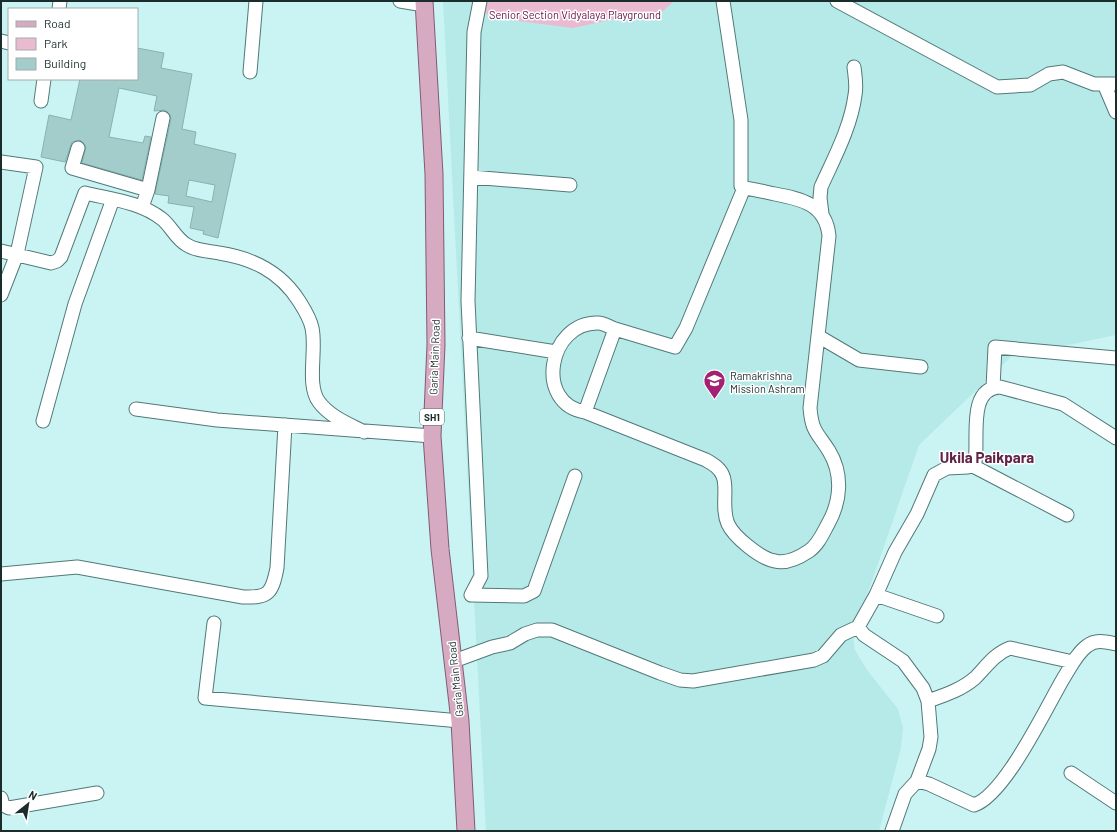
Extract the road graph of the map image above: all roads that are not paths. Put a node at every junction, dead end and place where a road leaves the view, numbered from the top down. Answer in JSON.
{"nodes":[{"id":1,"x":256,"y":1,"type":"edge"},
{"id":2,"x":400,"y":1,"type":"edge"},
{"id":3,"x":480,"y":1,"type":"edge"},
{"id":4,"x":722,"y":1,"type":"edge"},
{"id":5,"x":837,"y":1,"type":"edge"},
{"id":6,"x":424,"y":3,"type":"edge"},
{"id":7,"x":854,"y":67,"type":"dead end"},
{"id":8,"x":250,"y":72,"type":"dead end"},
{"id":9,"x":44,"y":80,"type":"edge"},
{"id":10,"x":1110,"y":84,"type":"edge"},
{"id":11,"x":41,"y":101,"type":"dead end"},
{"id":12,"x":1116,"y":112,"type":"edge"},
{"id":13,"x":163,"y":118,"type":"dead end"},
{"id":14,"x":78,"y":148,"type":"dead end"},
{"id":15,"x":1,"y":162,"type":"edge"},
{"id":16,"x":471,"y":177,"type":"junction"},
{"id":17,"x":570,"y":185,"type":"dead end"},
{"id":18,"x":744,"y":188,"type":"junction"},
{"id":19,"x":148,"y":190,"type":"junction"},
{"id":20,"x":113,"y":199,"type":"junction"},
{"id":21,"x":142,"y":207,"type":"junction"},
{"id":22,"x":822,"y":214,"type":"junction"},
{"id":23,"x":1,"y":251,"type":"edge"},
{"id":24,"x":17,"y":254,"type":"junction"},
{"id":25,"x":1,"y":295,"type":"edge"},
{"id":26,"x":615,"y":329,"type":"junction"},
{"id":27,"x":818,"y":336,"type":"junction"},
{"id":28,"x":469,"y":338,"type":"junction"},
{"id":29,"x":556,"y":352,"type":"junction"},
{"id":30,"x":1116,"y":358,"type":"edge"},
{"id":31,"x":921,"y":367,"type":"dead end"},
{"id":32,"x":993,"y":387,"type":"junction"},
{"id":33,"x":136,"y":409,"type":"dead end"},
{"id":34,"x":585,"y":412,"type":"junction"},
{"id":35,"x":43,"y":421,"type":"dead end"},
{"id":36,"x":285,"y":425,"type":"junction"},
{"id":37,"x":364,"y":432,"type":"junction"},
{"id":38,"x":432,"y":436,"type":"junction"},
{"id":39,"x":1116,"y":438,"type":"edge"},
{"id":40,"x":973,"y":466,"type":"junction"},
{"id":41,"x":575,"y":476,"type":"dead end"},
{"id":42,"x":1067,"y":515,"type":"dead end"},
{"id":43,"x":1,"y":574,"type":"edge"},
{"id":44,"x":876,"y":595,"type":"junction"},
{"id":45,"x":937,"y":616,"type":"dead end"},
{"id":46,"x":214,"y":623,"type":"dead end"},
{"id":47,"x":858,"y":628,"type":"junction"},
{"id":48,"x":1116,"y":644,"type":"edge"},
{"id":49,"x":454,"y":661,"type":"junction"},
{"id":50,"x":1073,"y":662,"type":"junction"},
{"id":51,"x":928,"y":701,"type":"junction"},
{"id":52,"x":460,"y":721,"type":"junction"},
{"id":53,"x":1071,"y":773,"type":"dead end"},
{"id":54,"x":917,"y":781,"type":"junction"},
{"id":55,"x":97,"y":792,"type":"dead end"},
{"id":56,"x":1,"y":798,"type":"edge"},
{"id":57,"x":1116,"y":803,"type":"edge"},
{"id":58,"x":466,"y":831,"type":"edge"},
{"id":59,"x":892,"y":831,"type":"edge"}],
"edges":[{"from":1,"to":8,"type":"street"},
{"from":2,"to":6,"type":"street"},
{"from":3,"to":16,"type":"street"},
{"from":4,"to":18,"type":"street"},
{"from":5,"to":10,"type":"street"},
{"from":6,"to":38,"type":"main road","name":"Garia Main Road","number":"SH1"},
{"from":7,"to":22,"type":"street"},
{"from":9,"to":11,"type":"street"},
{"from":10,"to":12,"type":"street"},
{"from":13,"to":19,"type":"street"},
{"from":14,"to":19,"type":"street"},
{"from":15,"to":24,"type":"street"},
{"from":16,"to":17,"type":"street"},
{"from":16,"to":28,"type":"street"},
{"from":18,"to":22,"type":"street"},
{"from":18,"to":26,"type":"street"},
{"from":19,"to":21,"type":"street"},
{"from":20,"to":21,"type":"street"},
{"from":20,"to":24,"type":"street"},
{"from":20,"to":35,"type":"street"},
{"from":21,"to":37,"type":"street"},
{"from":22,"to":27,"type":"street"},
{"from":23,"to":24,"type":"street"},
{"from":24,"to":25,"type":"street"},
{"from":26,"to":29,"type":"street"},
{"from":26,"to":34,"type":"street"},
{"from":27,"to":31,"type":"street"},
{"from":27,"to":34,"type":"street"},
{"from":28,"to":29,"type":"street"},
{"from":28,"to":41,"type":"street"},
{"from":29,"to":34,"type":"street"},
{"from":30,"to":32,"type":"street"},
{"from":32,"to":39,"type":"street"},
{"from":32,"to":40,"type":"street"},
{"from":33,"to":36,"type":"street"},
{"from":36,"to":37,"type":"street"},
{"from":36,"to":43,"type":"street"},
{"from":37,"to":38,"type":"street"},
{"from":38,"to":49,"type":"main road","name":"Garia Main Road","number":"SH1"},
{"from":40,"to":42,"type":"street"},
{"from":40,"to":44,"type":"street"},
{"from":44,"to":45,"type":"street"},
{"from":44,"to":47,"type":"street"},
{"from":46,"to":52,"type":"street"},
{"from":47,"to":49,"type":"street"},
{"from":47,"to":51,"type":"street"},
{"from":48,"to":50,"type":"street"},
{"from":49,"to":52,"type":"main road","name":"Garia Main Road","number":"SH1"},
{"from":50,"to":51,"type":"street"},
{"from":50,"to":54,"type":"street"},
{"from":51,"to":54,"type":"street"},
{"from":52,"to":58,"type":"main road","name":"Garia Main Road","number":"SH1"},
{"from":53,"to":57,"type":"street"},
{"from":54,"to":59,"type":"street"},
{"from":55,"to":56,"type":"street"}]}
